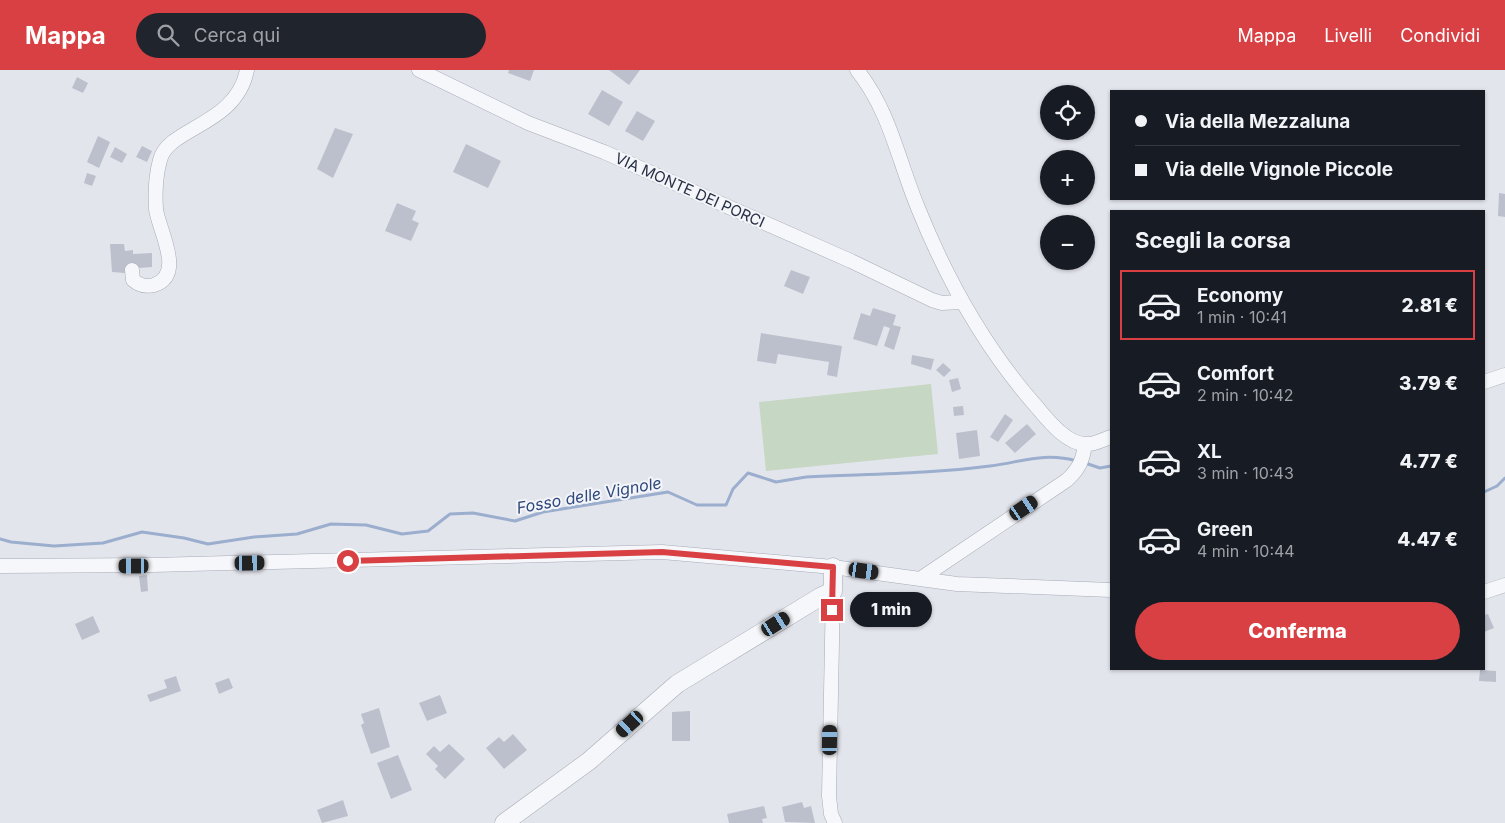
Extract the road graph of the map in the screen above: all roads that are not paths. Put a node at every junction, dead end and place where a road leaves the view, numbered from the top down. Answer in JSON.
{"nodes":[{"id":1,"x":247,"y":70,"type":"edge"},
{"id":2,"x":419,"y":70,"type":"edge"},
{"id":3,"x":857,"y":70,"type":"edge"},
{"id":4,"x":132,"y":270,"type":"dead end"},
{"id":5,"x":961,"y":302,"type":"junction"},
{"id":6,"x":1505,"y":375,"type":"edge"},
{"id":7,"x":1485,"y":382,"type":"edge"},
{"id":8,"x":1110,"y":438,"type":"edge"},
{"id":9,"x":1085,"y":444,"type":"junction"},
{"id":10,"x":0,"y":566,"type":"edge"},
{"id":11,"x":826,"y":566,"type":"junction"},
{"id":12,"x":920,"y":579,"type":"junction"},
{"id":13,"x":1505,"y":585,"type":"edge"},
{"id":14,"x":1110,"y":590,"type":"edge"},
{"id":15,"x":833,"y":591,"type":"junction"},
{"id":16,"x":1485,"y":592,"type":"edge"},
{"id":17,"x":504,"y":823,"type":"edge"},
{"id":18,"x":835,"y":823,"type":"edge"}],
"edges":[{"from":1,"to":4,"type":"street"},
{"from":2,"to":5,"type":"street","name":"VIA MONTE DEI PORCI"},
{"from":3,"to":5,"type":"street"},
{"from":5,"to":9,"type":"street"},
{"from":6,"to":7,"type":"street"},
{"from":8,"to":9,"type":"street"},
{"from":9,"to":12,"type":"street"},
{"from":10,"to":11,"type":"street"},
{"from":11,"to":12,"type":"street"},
{"from":11,"to":15,"type":"street"},
{"from":12,"to":14,"type":"street"},
{"from":13,"to":16,"type":"street"},
{"from":15,"to":17,"type":"street"},
{"from":15,"to":18,"type":"street"}]}
